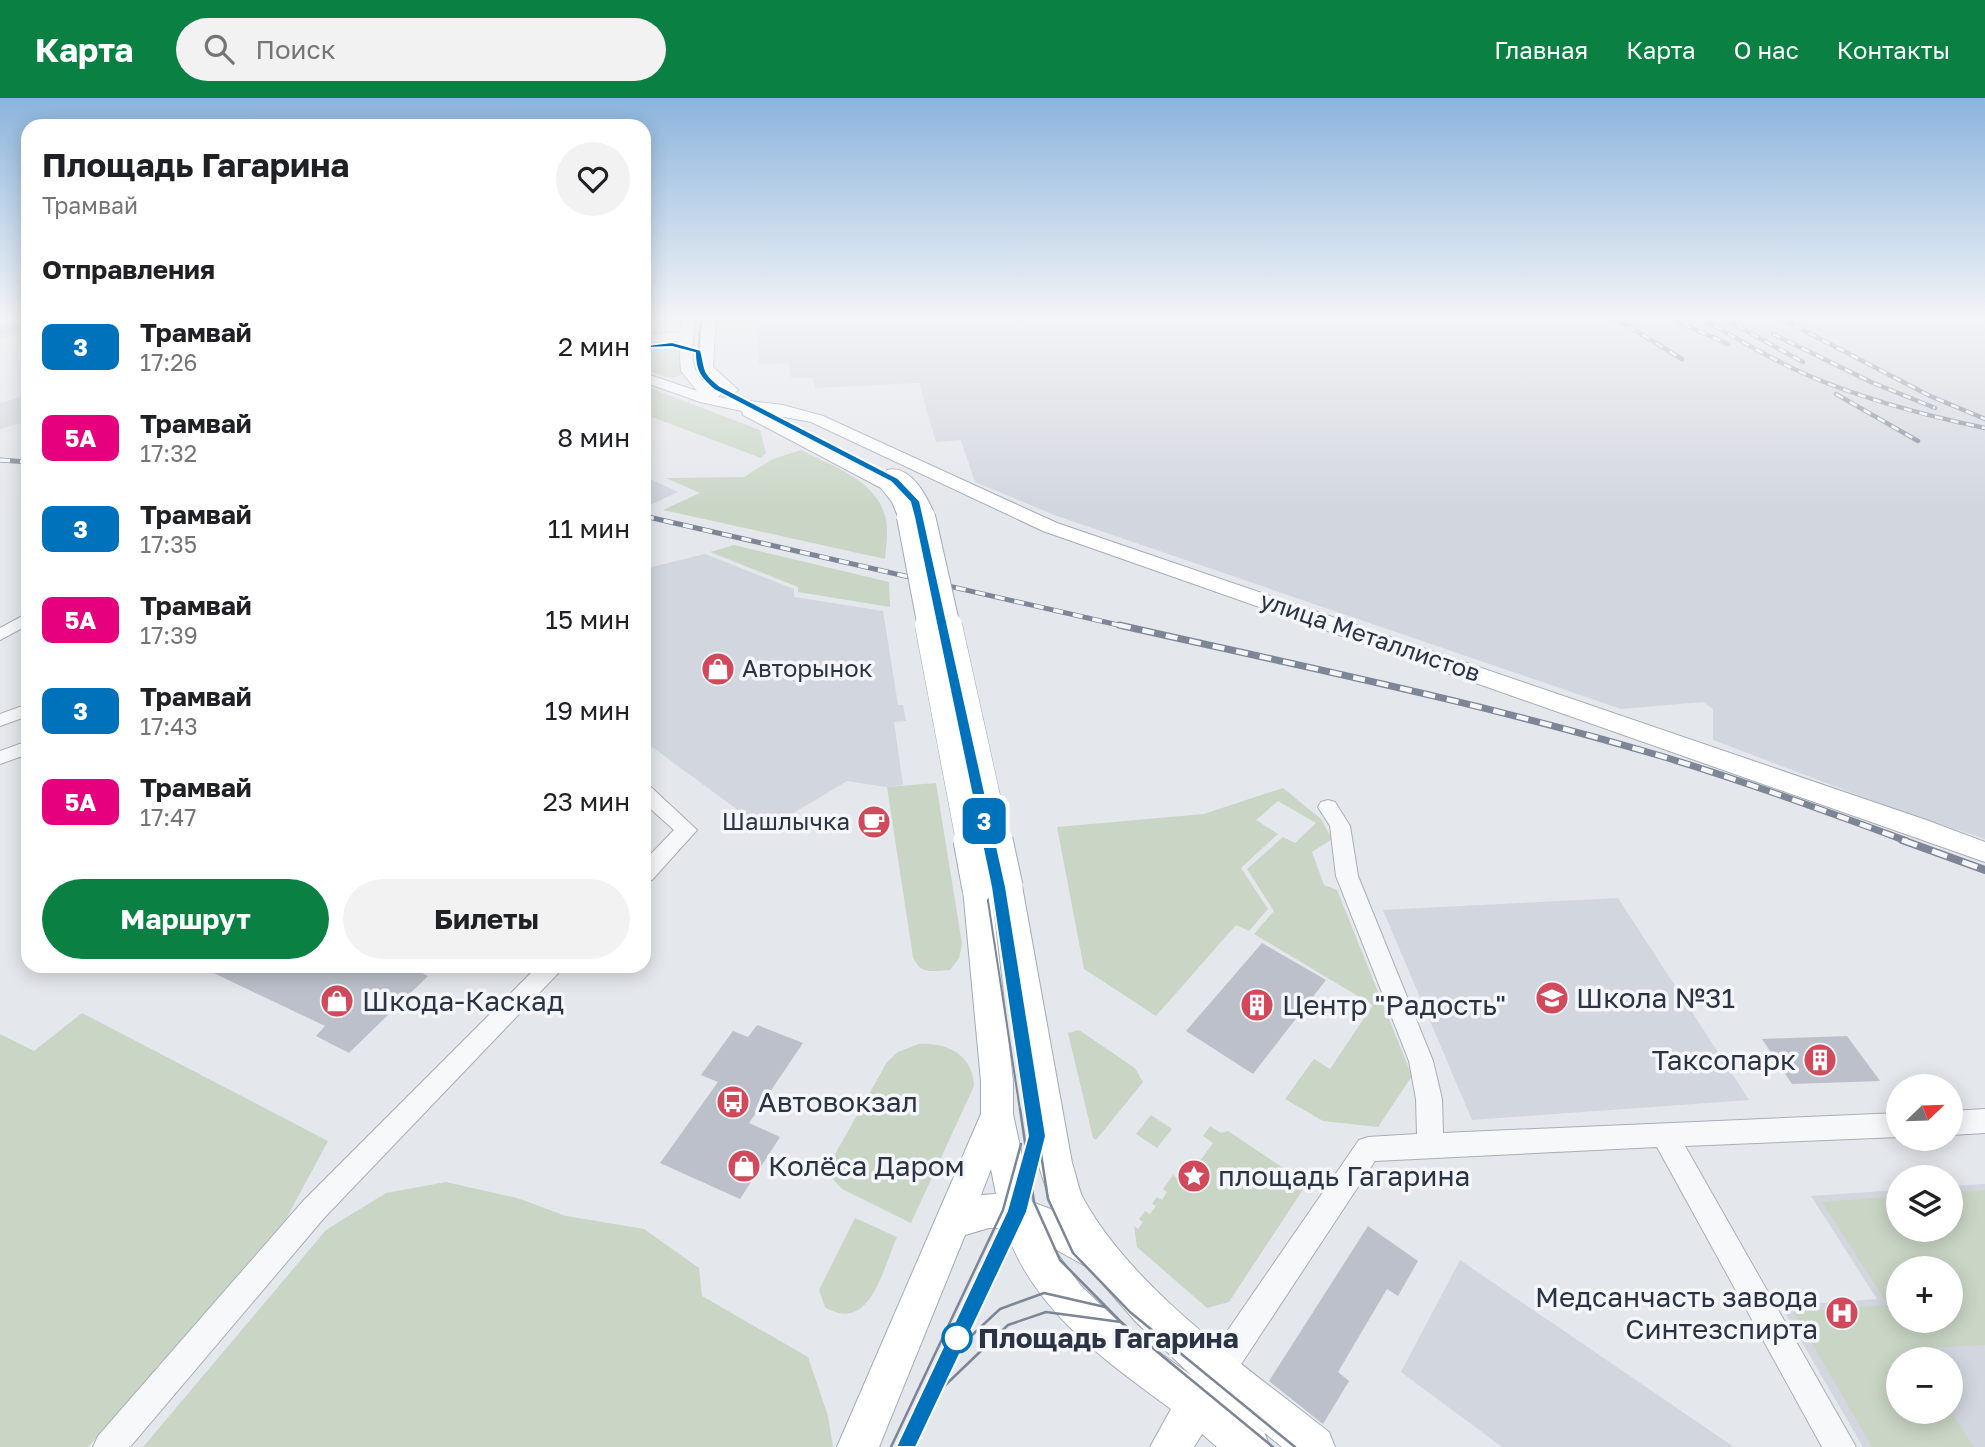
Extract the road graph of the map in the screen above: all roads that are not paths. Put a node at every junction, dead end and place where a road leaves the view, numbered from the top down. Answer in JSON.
{"nodes":[{"id":1,"x":655,"y":381,"type":"edge"},
{"id":2,"x":694,"y":381,"type":"edge"},
{"id":3,"x":719,"y":381,"type":"edge"},
{"id":4,"x":736,"y":406,"type":"junction"},
{"id":5,"x":762,"y":406,"type":"junction"},
{"id":6,"x":809,"y":423,"type":"junction"},
{"id":7,"x":916,"y":517,"type":"junction"},
{"id":8,"x":21,"y":622,"type":"edge"},
{"id":9,"x":0,"y":635,"type":"edge"},
{"id":10,"x":21,"y":712,"type":"edge"},
{"id":11,"x":0,"y":720,"type":"edge"},
{"id":12,"x":21,"y":750,"type":"edge"},
{"id":13,"x":0,"y":758,"type":"edge"},
{"id":14,"x":651,"y":798,"type":"edge"},
{"id":15,"x":1328,"y":807,"type":"dead end"},
{"id":16,"x":1985,"y":852,"type":"edge"},
{"id":17,"x":651,"y":867,"type":"edge"},
{"id":18,"x":992,"y":887,"type":"junction"},
{"id":19,"x":546,"y":973,"type":"edge"},
{"id":20,"x":997,"y":1114,"type":"junction"},
{"id":21,"x":1985,"y":1121,"type":"edge"},
{"id":22,"x":1964,"y":1122,"type":"edge"},
{"id":23,"x":1886,"y":1126,"type":"edge"},
{"id":24,"x":1664,"y":1135,"type":"junction"},
{"id":25,"x":1430,"y":1145,"type":"junction"},
{"id":26,"x":1017,"y":1212,"type":"junction"},
{"id":27,"x":951,"y":1223,"type":"junction"},
{"id":28,"x":1100,"y":1255,"type":"junction"},
{"id":29,"x":1219,"y":1370,"type":"junction"},
{"id":30,"x":1198,"y":1404,"type":"junction"},
{"id":31,"x":109,"y":1447,"type":"edge"},
{"id":32,"x":858,"y":1447,"type":"edge"},
{"id":33,"x":1171,"y":1447,"type":"edge"},
{"id":34,"x":1249,"y":1447,"type":"edge"},
{"id":35,"x":1314,"y":1447,"type":"edge"},
{"id":36,"x":1840,"y":1447,"type":"edge"}],
"edges":[{"from":1,"to":4,"type":"main road"},
{"from":2,"to":4,"type":"main road"},
{"from":3,"to":5,"type":"main road"},
{"from":4,"to":5,"type":"main road"},
{"from":4,"to":7,"type":"main road"},
{"from":5,"to":6,"type":"main road","name":"улица Металлистов"},
{"from":6,"to":7,"type":"main road"},
{"from":6,"to":16,"type":"main road","name":"улица Металлистов"},
{"from":7,"to":18,"type":"main road","bridge":true},
{"from":7,"to":18,"type":"main road","bridge":true},
{"from":8,"to":9,"type":"street"},
{"from":10,"to":11,"type":"street"},
{"from":12,"to":13,"type":"street"},
{"from":14,"to":17,"type":"street"},
{"from":15,"to":25,"type":"street"},
{"from":18,"to":20,"type":"main road"},
{"from":18,"to":28,"type":"main road"},
{"from":19,"to":31,"type":"street"},
{"from":20,"to":26,"type":"main road"},
{"from":20,"to":27,"type":"main road"},
{"from":21,"to":22,"type":"street"},
{"from":23,"to":24,"type":"street"},
{"from":24,"to":25,"type":"street"},
{"from":24,"to":36,"type":"street"},
{"from":25,"to":29,"type":"street"},
{"from":26,"to":27,"type":"main road"},
{"from":26,"to":28,"type":"main road"},
{"from":26,"to":30,"type":"main road"},
{"from":27,"to":32,"type":"main road"},
{"from":28,"to":29,"type":"main road"},
{"from":29,"to":30,"type":"main road"},
{"from":29,"to":35,"type":"main road"},
{"from":30,"to":33,"type":"main road"},
{"from":30,"to":34,"type":"main road"}]}
